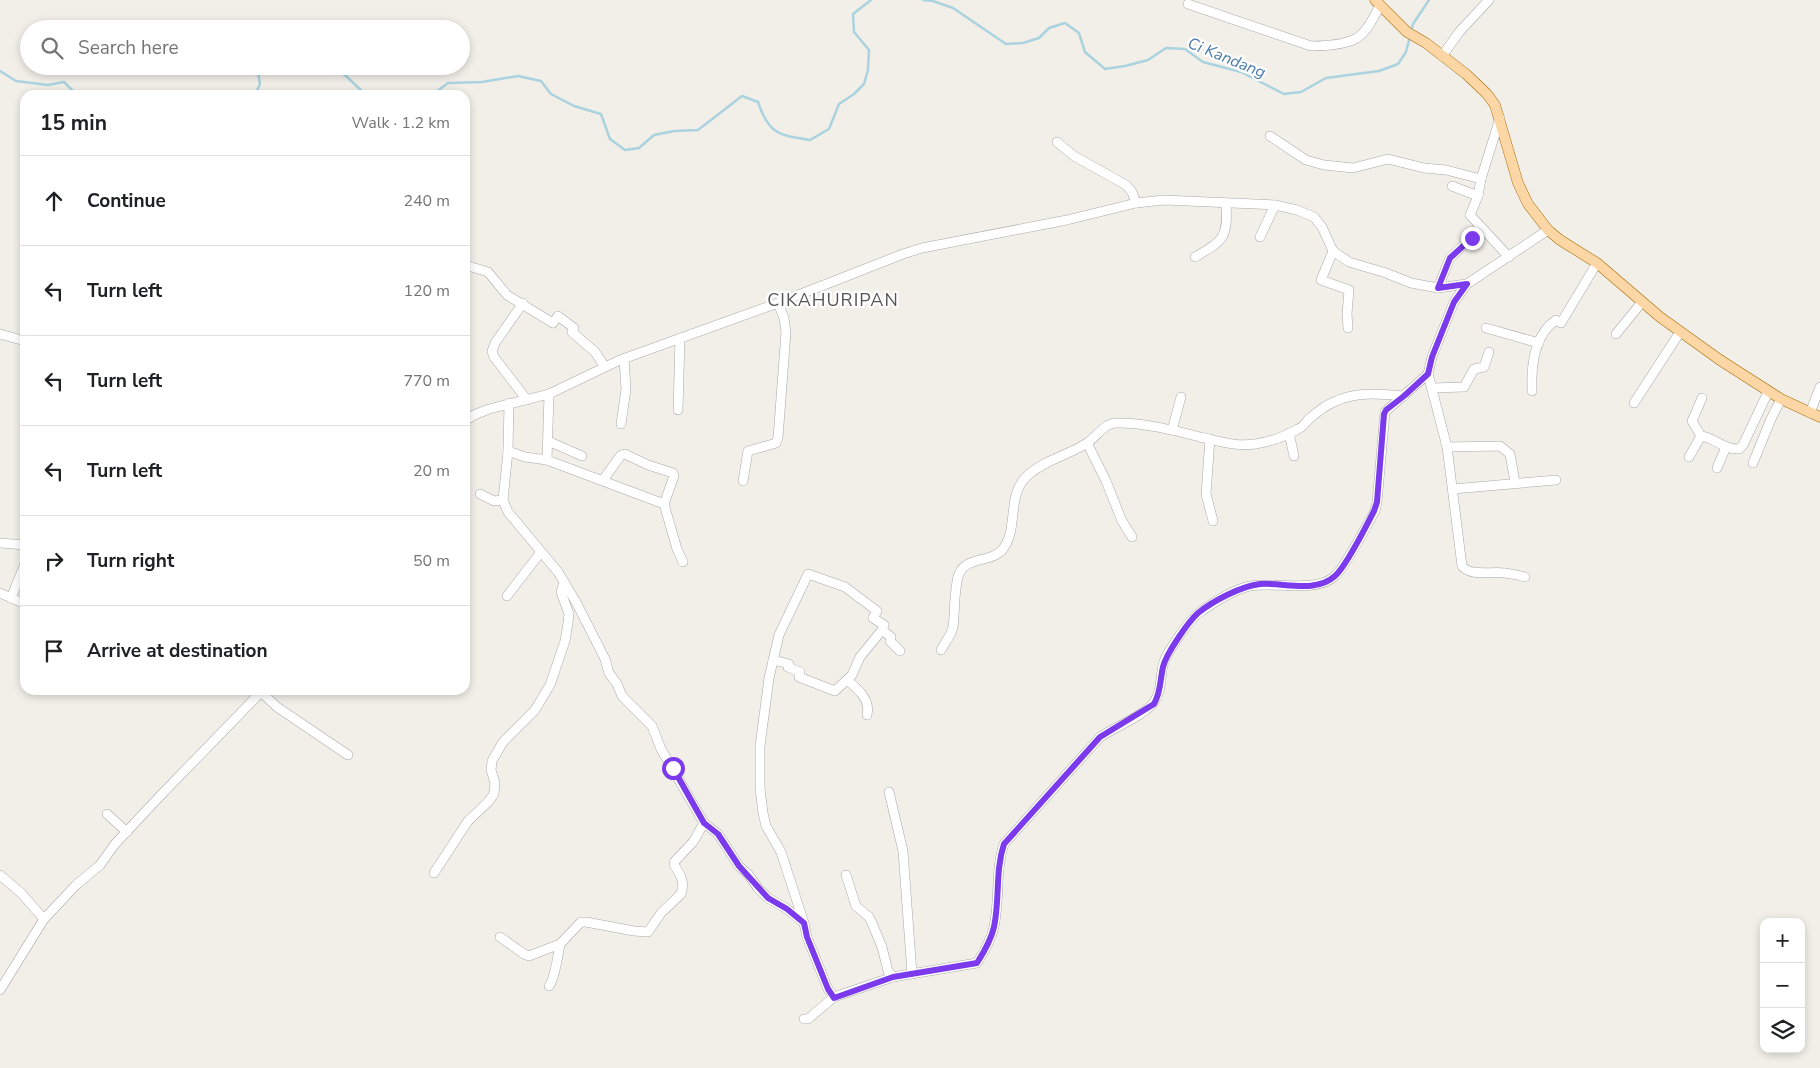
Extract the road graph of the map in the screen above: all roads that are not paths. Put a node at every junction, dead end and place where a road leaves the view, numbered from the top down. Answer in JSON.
{"nodes":[{"id":1,"x":1490,"y":0,"type":"edge"},
{"id":2,"x":1378,"y":3,"type":"edge"},
{"id":3,"x":1188,"y":4,"type":"dead end"},
{"id":4,"x":1442,"y":56,"type":"junction"},
{"id":5,"x":1500,"y":118,"type":"junction"},
{"id":6,"x":1270,"y":136,"type":"dead end"},
{"id":7,"x":1057,"y":142,"type":"dead end"},
{"id":8,"x":1480,"y":179,"type":"junction"},
{"id":9,"x":1452,"y":186,"type":"dead end"},
{"id":10,"x":1478,"y":196,"type":"junction"},
{"id":11,"x":1136,"y":203,"type":"junction"},
{"id":12,"x":1226,"y":203,"type":"junction"},
{"id":13,"x":1274,"y":205,"type":"junction"},
{"id":14,"x":1480,"y":226,"type":"junction"},
{"id":15,"x":1548,"y":230,"type":"junction"},
{"id":16,"x":1260,"y":237,"type":"dead end"},
{"id":17,"x":1331,"y":247,"type":"junction"},
{"id":18,"x":1195,"y":257,"type":"dead end"},
{"id":19,"x":1509,"y":257,"type":"junction"},
{"id":20,"x":1597,"y":263,"type":"junction"},
{"id":21,"x":470,"y":267,"type":"edge"},
{"id":22,"x":1467,"y":284,"type":"junction"},
{"id":23,"x":1438,"y":288,"type":"junction"},
{"id":24,"x":1642,"y":302,"type":"junction"},
{"id":25,"x":523,"y":303,"type":"junction"},
{"id":26,"x":778,"y":304,"type":"junction"},
{"id":27,"x":1348,"y":328,"type":"dead end"},
{"id":28,"x":1486,"y":328,"type":"dead end"},
{"id":29,"x":1680,"y":332,"type":"junction"},
{"id":30,"x":0,"y":334,"type":"edge"},
{"id":31,"x":1616,"y":334,"type":"dead end"},
{"id":32,"x":680,"y":338,"type":"junction"},
{"id":33,"x":20,"y":339,"type":"edge"},
{"id":34,"x":1539,"y":343,"type":"junction"},
{"id":35,"x":1489,"y":352,"type":"dead end"},
{"id":36,"x":624,"y":359,"type":"junction"},
{"id":37,"x":605,"y":367,"type":"junction"},
{"id":38,"x":1428,"y":374,"type":"junction"},
{"id":39,"x":1820,"y":387,"type":"edge"},
{"id":40,"x":1432,"y":388,"type":"junction"},
{"id":41,"x":1532,"y":391,"type":"dead end"},
{"id":42,"x":1768,"y":392,"type":"junction"},
{"id":43,"x":549,"y":394,"type":"junction"},
{"id":44,"x":1404,"y":396,"type":"junction"},
{"id":45,"x":1181,"y":397,"type":"dead end"},
{"id":46,"x":1702,"y":398,"type":"dead end"},
{"id":47,"x":1781,"y":399,"type":"junction"},
{"id":48,"x":528,"y":400,"type":"junction"},
{"id":49,"x":509,"y":403,"type":"junction"},
{"id":50,"x":1634,"y":403,"type":"dead end"},
{"id":51,"x":678,"y":410,"type":"dead end"},
{"id":52,"x":1815,"y":415,"type":"edge"},
{"id":53,"x":470,"y":418,"type":"edge"},
{"id":54,"x":622,"y":424,"type":"dead end"},
{"id":55,"x":1172,"y":430,"type":"junction"},
{"id":56,"x":1289,"y":433,"type":"junction"},
{"id":57,"x":1701,"y":436,"type":"junction"},
{"id":58,"x":1210,"y":439,"type":"junction"},
{"id":59,"x":548,"y":441,"type":"junction"},
{"id":60,"x":1087,"y":443,"type":"junction"},
{"id":61,"x":1447,"y":447,"type":"junction"},
{"id":62,"x":1726,"y":447,"type":"junction"},
{"id":63,"x":508,"y":451,"type":"junction"},
{"id":64,"x":582,"y":456,"type":"dead end"},
{"id":65,"x":1294,"y":456,"type":"dead end"},
{"id":66,"x":1690,"y":457,"type":"dead end"},
{"id":67,"x":547,"y":460,"type":"junction"},
{"id":68,"x":1753,"y":463,"type":"dead end"},
{"id":69,"x":1717,"y":468,"type":"dead end"},
{"id":70,"x":603,"y":480,"type":"junction"},
{"id":71,"x":1556,"y":480,"type":"dead end"},
{"id":72,"x":743,"y":481,"type":"dead end"},
{"id":73,"x":1515,"y":482,"type":"junction"},
{"id":74,"x":1453,"y":488,"type":"junction"},
{"id":75,"x":480,"y":494,"type":"dead end"},
{"id":76,"x":503,"y":500,"type":"junction"},
{"id":77,"x":664,"y":504,"type":"junction"},
{"id":78,"x":1213,"y":521,"type":"dead end"},
{"id":79,"x":1132,"y":537,"type":"dead end"},
{"id":80,"x":0,"y":543,"type":"edge"},
{"id":81,"x":20,"y":545,"type":"edge"},
{"id":82,"x":540,"y":552,"type":"junction"},
{"id":83,"x":684,"y":562,"type":"dead end"},
{"id":84,"x":20,"y":576,"type":"edge"},
{"id":85,"x":1525,"y":577,"type":"dead end"},
{"id":86,"x":564,"y":582,"type":"junction"},
{"id":87,"x":0,"y":593,"type":"edge"},
{"id":88,"x":507,"y":596,"type":"dead end"},
{"id":89,"x":11,"y":598,"type":"junction"},
{"id":90,"x":20,"y":602,"type":"edge"},
{"id":91,"x":882,"y":630,"type":"junction"},
{"id":92,"x":941,"y":650,"type":"dead end"},
{"id":93,"x":900,"y":651,"type":"dead end"},
{"id":94,"x":773,"y":660,"type":"junction"},
{"id":95,"x":847,"y":680,"type":"junction"},
{"id":96,"x":258,"y":695,"type":"edge"},
{"id":97,"x":266,"y":695,"type":"edge"},
{"id":98,"x":867,"y":715,"type":"dead end"},
{"id":99,"x":348,"y":754,"type":"dead end"},
{"id":100,"x":889,"y":792,"type":"dead end"},
{"id":101,"x":107,"y":814,"type":"dead end"},
{"id":102,"x":704,"y":823,"type":"junction"},
{"id":103,"x":128,"y":832,"type":"junction"},
{"id":104,"x":434,"y":873,"type":"dead end"},
{"id":105,"x":0,"y":875,"type":"edge"},
{"id":106,"x":846,"y":875,"type":"dead end"},
{"id":107,"x":44,"y":918,"type":"junction"},
{"id":108,"x":804,"y":923,"type":"junction"},
{"id":109,"x":500,"y":937,"type":"dead end"},
{"id":110,"x":560,"y":944,"type":"junction"},
{"id":111,"x":912,"y":974,"type":"junction"},
{"id":112,"x":893,"y":977,"type":"junction"},
{"id":113,"x":549,"y":986,"type":"dead end"},
{"id":114,"x":0,"y":990,"type":"edge"},
{"id":115,"x":834,"y":998,"type":"junction"},
{"id":116,"x":804,"y":1019,"type":"dead end"}],
"edges":[{"from":1,"to":4,"type":"street"},
{"from":2,"to":3,"type":"street"},
{"from":2,"to":4,"type":"main road"},
{"from":4,"to":5,"type":"main road"},
{"from":5,"to":8,"type":"street"},
{"from":5,"to":15,"type":"main road"},
{"from":6,"to":8,"type":"street"},
{"from":7,"to":11,"type":"street"},
{"from":8,"to":10,"type":"street"},
{"from":9,"to":10,"type":"street"},
{"from":10,"to":14,"type":"street"},
{"from":11,"to":12,"type":"street"},
{"from":11,"to":26,"type":"street"},
{"from":12,"to":13,"type":"street"},
{"from":12,"to":18,"type":"street"},
{"from":13,"to":16,"type":"street"},
{"from":13,"to":17,"type":"street"},
{"from":14,"to":19,"type":"street"},
{"from":14,"to":23,"type":"street"},
{"from":15,"to":19,"type":"street"},
{"from":15,"to":20,"type":"main road"},
{"from":17,"to":23,"type":"street"},
{"from":17,"to":27,"type":"street"},
{"from":19,"to":22,"type":"street"},
{"from":20,"to":24,"type":"main road"},
{"from":20,"to":34,"type":"street"},
{"from":21,"to":25,"type":"street"},
{"from":22,"to":23,"type":"street"},
{"from":22,"to":38,"type":"street"},
{"from":24,"to":29,"type":"main road"},
{"from":24,"to":31,"type":"street"},
{"from":25,"to":37,"type":"street"},
{"from":25,"to":48,"type":"street"},
{"from":26,"to":32,"type":"street"},
{"from":26,"to":72,"type":"street"},
{"from":28,"to":34,"type":"street"},
{"from":29,"to":42,"type":"main road"},
{"from":29,"to":50,"type":"street"},
{"from":30,"to":33,"type":"street"},
{"from":32,"to":36,"type":"street"},
{"from":32,"to":51,"type":"street"},
{"from":34,"to":41,"type":"street"},
{"from":35,"to":40,"type":"street"},
{"from":36,"to":37,"type":"street"},
{"from":36,"to":54,"type":"street"},
{"from":37,"to":43,"type":"street"},
{"from":38,"to":40,"type":"street"},
{"from":38,"to":44,"type":"street"},
{"from":39,"to":52,"type":"street"},
{"from":40,"to":61,"type":"street"},
{"from":42,"to":47,"type":"main road"},
{"from":42,"to":62,"type":"street"},
{"from":43,"to":48,"type":"street"},
{"from":43,"to":59,"type":"street"},
{"from":44,"to":56,"type":"street"},
{"from":44,"to":111,"type":"street"},
{"from":45,"to":55,"type":"street"},
{"from":46,"to":57,"type":"street"},
{"from":47,"to":52,"type":"main road"},
{"from":47,"to":68,"type":"street"},
{"from":48,"to":49,"type":"street"},
{"from":49,"to":53,"type":"street"},
{"from":49,"to":63,"type":"street"},
{"from":55,"to":58,"type":"street"},
{"from":55,"to":60,"type":"street"},
{"from":56,"to":58,"type":"street"},
{"from":56,"to":65,"type":"street"},
{"from":57,"to":62,"type":"street"},
{"from":57,"to":66,"type":"street"},
{"from":58,"to":78,"type":"street"},
{"from":59,"to":64,"type":"street"},
{"from":59,"to":67,"type":"street"},
{"from":60,"to":79,"type":"street"},
{"from":60,"to":92,"type":"street"},
{"from":61,"to":73,"type":"street"},
{"from":61,"to":74,"type":"street"},
{"from":62,"to":69,"type":"street"},
{"from":63,"to":67,"type":"street"},
{"from":63,"to":76,"type":"street"},
{"from":67,"to":70,"type":"street"},
{"from":70,"to":77,"type":"street"},
{"from":70,"to":77,"type":"street"},
{"from":71,"to":73,"type":"street"},
{"from":73,"to":74,"type":"street"},
{"from":74,"to":85,"type":"street"},
{"from":75,"to":76,"type":"street"},
{"from":76,"to":82,"type":"street"},
{"from":77,"to":83,"type":"street"},
{"from":80,"to":81,"type":"street"},
{"from":82,"to":86,"type":"street"},
{"from":82,"to":88,"type":"street"},
{"from":84,"to":89,"type":"street"},
{"from":86,"to":102,"type":"street"},
{"from":86,"to":104,"type":"street"},
{"from":87,"to":89,"type":"street"},
{"from":89,"to":90,"type":"street"},
{"from":91,"to":93,"type":"street"},
{"from":91,"to":94,"type":"street"},
{"from":91,"to":95,"type":"street"},
{"from":94,"to":95,"type":"street"},
{"from":94,"to":108,"type":"street"},
{"from":95,"to":98,"type":"street"},
{"from":96,"to":103,"type":"street"},
{"from":97,"to":99,"type":"street"},
{"from":100,"to":111,"type":"street"},
{"from":101,"to":103,"type":"street"},
{"from":102,"to":108,"type":"street"},
{"from":102,"to":110,"type":"street"},
{"from":103,"to":107,"type":"street"},
{"from":105,"to":107,"type":"street"},
{"from":106,"to":112,"type":"street"},
{"from":107,"to":114,"type":"street"},
{"from":108,"to":115,"type":"street"},
{"from":109,"to":110,"type":"street"},
{"from":110,"to":113,"type":"street"},
{"from":111,"to":112,"type":"street"},
{"from":112,"to":115,"type":"street"},
{"from":115,"to":116,"type":"street"}]}
